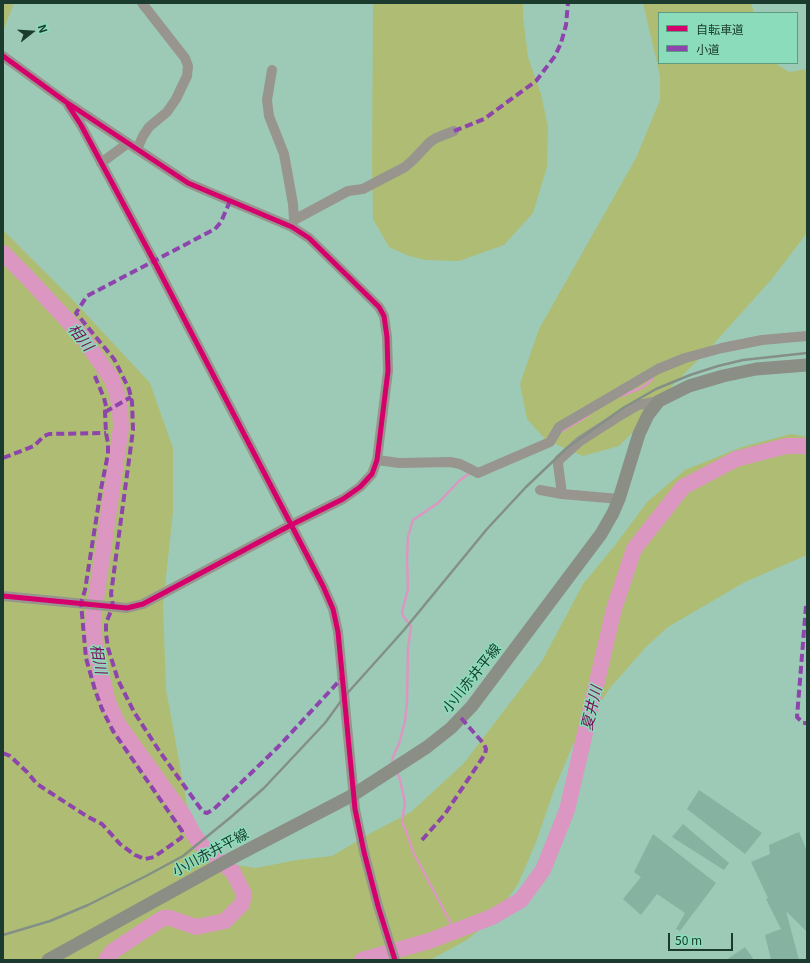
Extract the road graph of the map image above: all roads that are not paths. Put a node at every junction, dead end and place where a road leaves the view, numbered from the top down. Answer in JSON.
{"nodes":[{"id":1,"x":142,"y":3,"type":"edge"},
{"id":2,"x":3,"y":56,"type":"edge"},
{"id":3,"x":272,"y":70,"type":"dead end"},
{"id":4,"x":66,"y":102,"type":"junction"},
{"id":5,"x":454,"y":130,"type":"dead end"},
{"id":6,"x":128,"y":143,"type":"junction"},
{"id":7,"x":137,"y":149,"type":"junction"},
{"id":8,"x":101,"y":163,"type":"junction"},
{"id":9,"x":293,"y":224,"type":"junction"},
{"id":10,"x":807,"y":336,"type":"edge"},
{"id":11,"x":807,"y":365,"type":"edge"},
{"id":12,"x":659,"y":401,"type":"junction"},
{"id":13,"x":377,"y":460,"type":"junction"},
{"id":14,"x":540,"y":490,"type":"dead end"},
{"id":15,"x":562,"y":494,"type":"junction"},
{"id":16,"x":619,"y":499,"type":"junction"},
{"id":17,"x":291,"y":525,"type":"junction"},
{"id":18,"x":3,"y":596,"type":"edge"},
{"id":19,"x":353,"y":795,"type":"junction"},
{"id":20,"x":48,"y":960,"type":"edge"},
{"id":21,"x":395,"y":960,"type":"edge"}],
"edges":[{"from":1,"to":7,"type":"street"},
{"from":2,"to":4,"type":"street"},
{"from":3,"to":9,"type":"street"},
{"from":4,"to":6,"type":"street"},
{"from":4,"to":8,"type":"street"},
{"from":5,"to":9,"type":"street"},
{"from":6,"to":7,"type":"street"},
{"from":6,"to":8,"type":"street"},
{"from":7,"to":9,"type":"street"},
{"from":8,"to":17,"type":"street"},
{"from":9,"to":13,"type":"street"},
{"from":10,"to":13,"type":"street"},
{"from":11,"to":12,"type":"main road","name":"小川赤井平線"},
{"from":12,"to":15,"type":"street"},
{"from":12,"to":16,"type":"main road","name":"小川赤井平線"},
{"from":13,"to":17,"type":"street"},
{"from":14,"to":15,"type":"street"},
{"from":15,"to":16,"type":"street"},
{"from":16,"to":19,"type":"main road","name":"小川赤井平線"},
{"from":17,"to":18,"type":"street"},
{"from":17,"to":19,"type":"street"},
{"from":19,"to":20,"type":"main road","name":"小川赤井平線"},
{"from":19,"to":21,"type":"street"}]}
